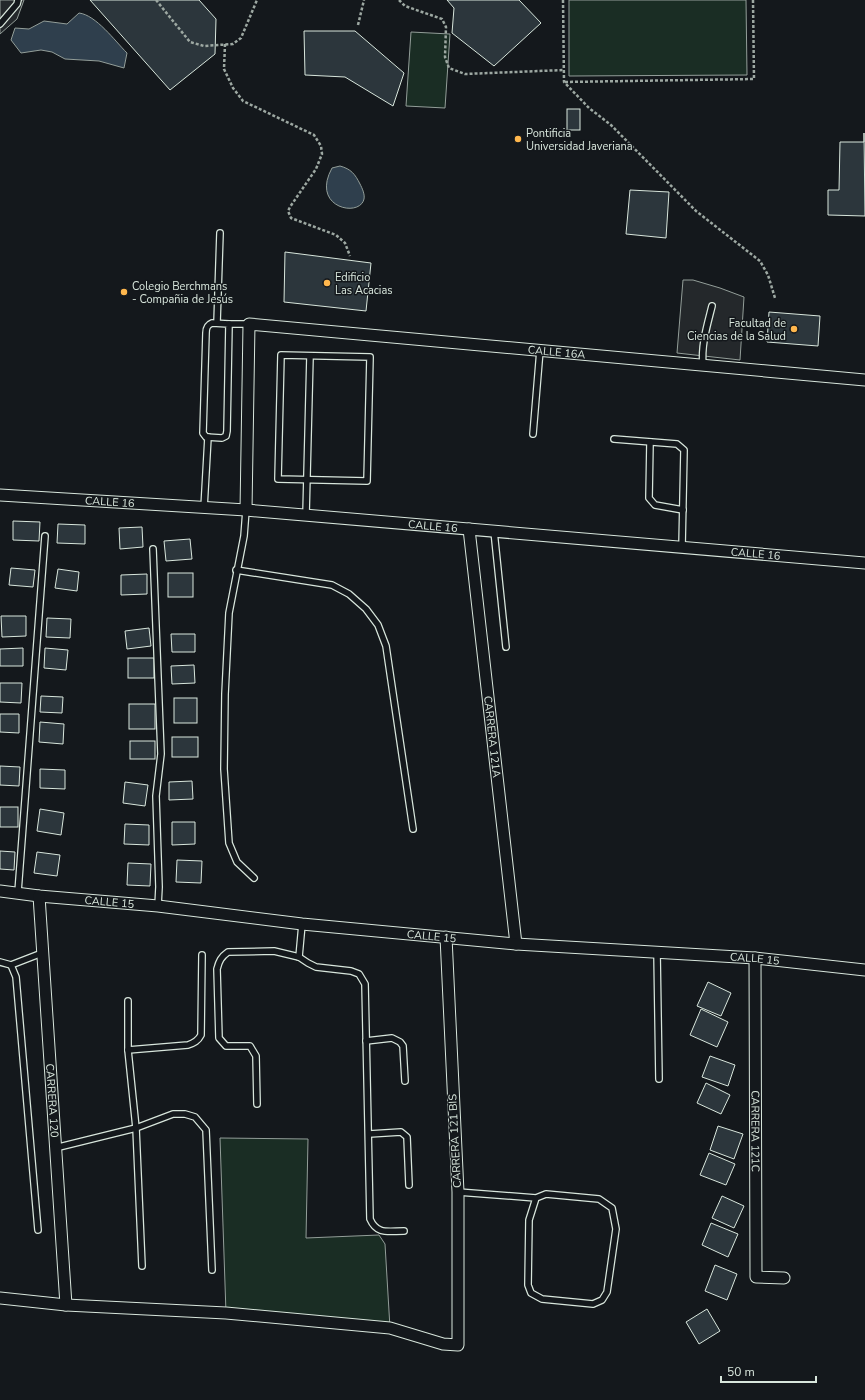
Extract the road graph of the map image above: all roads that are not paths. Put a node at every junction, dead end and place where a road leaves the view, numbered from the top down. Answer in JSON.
{"nodes":[{"id":1,"x":18,"y":0,"type":"edge"},
{"id":2,"x":0,"y":24,"type":"edge"},
{"id":3,"x":220,"y":233,"type":"dead end"},
{"id":4,"x":712,"y":306,"type":"dead end"},
{"id":5,"x":218,"y":323,"type":"junction"},
{"id":6,"x":229,"y":324,"type":"junction"},
{"id":7,"x":249,"y":324,"type":"junction"},
{"id":8,"x":540,"y":350,"type":"junction"},
{"id":9,"x":310,"y":356,"type":"junction"},
{"id":10,"x":703,"y":365,"type":"junction"},
{"id":11,"x":865,"y":380,"type":"edge"},
{"id":12,"x":533,"y":434,"type":"dead end"},
{"id":13,"x":208,"y":437,"type":"junction"},
{"id":14,"x":614,"y":439,"type":"dead end"},
{"id":15,"x":650,"y":442,"type":"junction"},
{"id":16,"x":307,"y":480,"type":"junction"},
{"id":17,"x":0,"y":495,"type":"edge"},
{"id":18,"x":204,"y":508,"type":"junction"},
{"id":19,"x":246,"y":510,"type":"junction"},
{"id":20,"x":683,"y":510,"type":"junction"},
{"id":21,"x":306,"y":515,"type":"junction"},
{"id":22,"x":469,"y":529,"type":"junction"},
{"id":23,"x":494,"y":531,"type":"junction"},
{"id":24,"x":45,"y":536,"type":"dead end"},
{"id":25,"x":682,"y":547,"type":"junction"},
{"id":26,"x":153,"y":549,"type":"dead end"},
{"id":27,"x":865,"y":563,"type":"edge"},
{"id":28,"x":236,"y":570,"type":"junction"},
{"id":29,"x":506,"y":647,"type":"dead end"},
{"id":30,"x":413,"y":829,"type":"dead end"},
{"id":31,"x":254,"y":878,"type":"dead end"},
{"id":32,"x":0,"y":891,"type":"edge"},
{"id":33,"x":18,"y":892,"type":"junction"},
{"id":34,"x":38,"y":896,"type":"junction"},
{"id":35,"x":158,"y":906,"type":"junction"},
{"id":36,"x":302,"y":924,"type":"junction"},
{"id":37,"x":446,"y":937,"type":"junction"},
{"id":38,"x":516,"y":944,"type":"junction"},
{"id":39,"x":657,"y":952,"type":"junction"},
{"id":40,"x":42,"y":953,"type":"junction"},
{"id":41,"x":202,"y":955,"type":"dead end"},
{"id":42,"x":299,"y":957,"type":"junction"},
{"id":43,"x":755,"y":958,"type":"junction"},
{"id":44,"x":0,"y":962,"type":"edge"},
{"id":45,"x":11,"y":965,"type":"junction"},
{"id":46,"x":865,"y":970,"type":"edge"},
{"id":47,"x":128,"y":1001,"type":"dead end"},
{"id":48,"x":366,"y":1041,"type":"junction"},
{"id":49,"x":128,"y":1050,"type":"junction"},
{"id":50,"x":659,"y":1079,"type":"dead end"},
{"id":51,"x":405,"y":1081,"type":"dead end"},
{"id":52,"x":257,"y":1104,"type":"dead end"},
{"id":53,"x":136,"y":1128,"type":"junction"},
{"id":54,"x":369,"y":1134,"type":"junction"},
{"id":55,"x":55,"y":1148,"type":"junction"},
{"id":56,"x":409,"y":1185,"type":"dead end"},
{"id":57,"x":458,"y":1192,"type":"junction"},
{"id":58,"x":536,"y":1198,"type":"junction"},
{"id":59,"x":38,"y":1230,"type":"dead end"},
{"id":60,"x":404,"y":1231,"type":"dead end"},
{"id":61,"x":142,"y":1266,"type":"dead end"},
{"id":62,"x":212,"y":1270,"type":"dead end"},
{"id":63,"x":784,"y":1278,"type":"dead end"},
{"id":64,"x":0,"y":1298,"type":"edge"},
{"id":65,"x":66,"y":1305,"type":"junction"}],
"edges":[{"from":1,"to":2,"type":"lane"},
{"from":3,"to":5,"type":"lane"},
{"from":4,"to":10,"type":"lane"},
{"from":5,"to":6,"type":"lane"},
{"from":5,"to":13,"type":"lane"},
{"from":6,"to":7,"type":"lane"},
{"from":6,"to":13,"type":"lane"},
{"from":7,"to":8,"type":"street","name":"CALLE 16A"},
{"from":7,"to":19,"type":"street"},
{"from":8,"to":10,"type":"street","name":"CALLE 16A"},
{"from":8,"to":12,"type":"lane"},
{"from":9,"to":16,"type":"lane"},
{"from":9,"to":16,"type":"lane"},
{"from":9,"to":16,"type":"lane"},
{"from":10,"to":11,"type":"street","name":"CALLE 16A"},
{"from":13,"to":18,"type":"lane"},
{"from":14,"to":15,"type":"lane"},
{"from":15,"to":20,"type":"lane"},
{"from":15,"to":20,"type":"lane"},
{"from":16,"to":21,"type":"lane"},
{"from":17,"to":18,"type":"street","name":"CALLE 16"},
{"from":18,"to":19,"type":"street","name":"CALLE 16"},
{"from":19,"to":21,"type":"street","name":"CALLE 16"},
{"from":19,"to":28,"type":"lane"},
{"from":20,"to":25,"type":"lane"},
{"from":21,"to":22,"type":"street","name":"CALLE 16"},
{"from":22,"to":23,"type":"street","name":"CALLE 16"},
{"from":22,"to":38,"type":"street","name":"CARRERA 121A"},
{"from":23,"to":25,"type":"street","name":"CALLE 16"},
{"from":23,"to":29,"type":"lane"},
{"from":24,"to":33,"type":"lane"},
{"from":25,"to":27,"type":"street","name":"CALLE 16"},
{"from":26,"to":35,"type":"lane"},
{"from":28,"to":30,"type":"lane"},
{"from":28,"to":31,"type":"lane"},
{"from":32,"to":33,"type":"street","name":"CALLE 15"},
{"from":33,"to":34,"type":"street","name":"CALLE 15"},
{"from":34,"to":35,"type":"street","name":"CALLE 15"},
{"from":34,"to":40,"type":"street","name":"CARRERA 120"},
{"from":35,"to":36,"type":"street","name":"CALLE 15"},
{"from":36,"to":37,"type":"street","name":"CALLE 15"},
{"from":36,"to":42,"type":"lane"},
{"from":37,"to":38,"type":"street","name":"CALLE 15"},
{"from":37,"to":57,"type":"street","name":"CARRERA 121 BIS"},
{"from":38,"to":39,"type":"street","name":"CALLE 15"},
{"from":39,"to":43,"type":"street","name":"CALLE 15"},
{"from":39,"to":50,"type":"lane"},
{"from":40,"to":45,"type":"lane"},
{"from":40,"to":55,"type":"street","name":"CARRERA 120"},
{"from":41,"to":49,"type":"lane"},
{"from":42,"to":48,"type":"lane"},
{"from":42,"to":52,"type":"lane"},
{"from":43,"to":46,"type":"street","name":"CALLE 15"},
{"from":43,"to":63,"type":"street","name":"CARRERA 121C"},
{"from":44,"to":45,"type":"lane"},
{"from":45,"to":59,"type":"lane"},
{"from":47,"to":49,"type":"lane"},
{"from":48,"to":51,"type":"lane"},
{"from":48,"to":54,"type":"lane"},
{"from":49,"to":53,"type":"lane"},
{"from":53,"to":55,"type":"lane"},
{"from":53,"to":61,"type":"lane"},
{"from":53,"to":62,"type":"lane"},
{"from":54,"to":56,"type":"lane"},
{"from":54,"to":60,"type":"lane"},
{"from":55,"to":65,"type":"street","name":"CARRERA 120"},
{"from":57,"to":58,"type":"lane"},
{"from":57,"to":65,"type":"street","name":"CARRERA 121 BIS"},
{"from":58,"to":58,"type":"lane"},
{"from":64,"to":65,"type":"street"}]}
